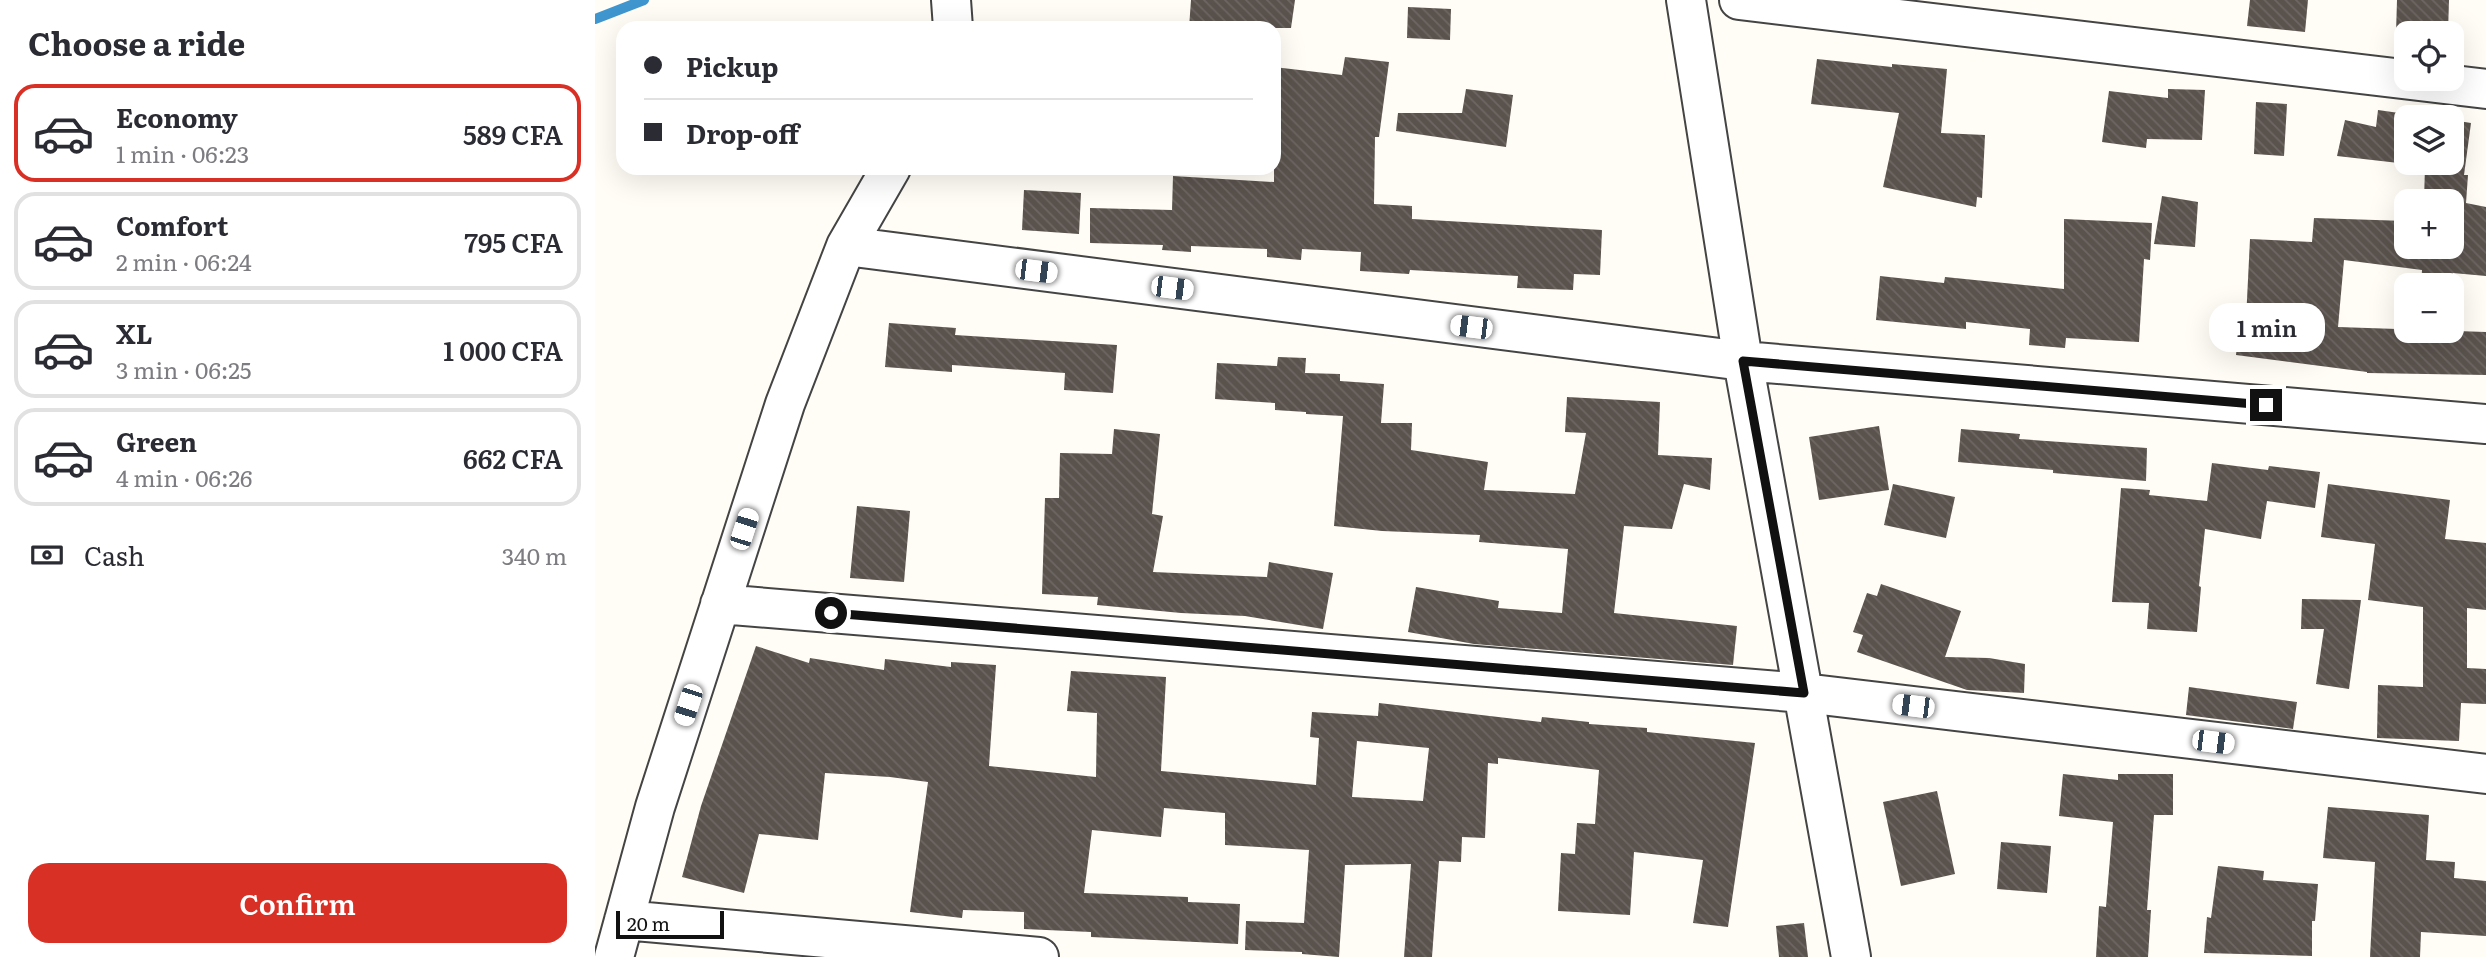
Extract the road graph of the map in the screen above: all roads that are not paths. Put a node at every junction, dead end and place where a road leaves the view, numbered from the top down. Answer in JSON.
{"nodes":[{"id":1,"x":951,"y":0,"type":"edge"},
{"id":2,"x":1686,"y":0,"type":"edge"},
{"id":3,"x":1739,"y":0,"type":"edge"},
{"id":4,"x":952,"y":21,"type":"edge"},
{"id":5,"x":2486,"y":89,"type":"edge"},
{"id":6,"x":887,"y":175,"type":"edge"},
{"id":7,"x":846,"y":246,"type":"junction"},
{"id":8,"x":1743,"y":361,"type":"junction"},
{"id":9,"x":2486,"y":424,"type":"edge"},
{"id":10,"x":720,"y":604,"type":"junction"},
{"id":11,"x":1804,"y":693,"type":"junction"},
{"id":12,"x":2486,"y":774,"type":"edge"},
{"id":13,"x":624,"y":920,"type":"junction"},
{"id":14,"x":614,"y":957,"type":"edge"},
{"id":15,"x":1039,"y":957,"type":"edge"},
{"id":16,"x":1851,"y":957,"type":"edge"}],
"edges":[{"from":1,"to":4,"type":"street"},
{"from":2,"to":8,"type":"street"},
{"from":3,"to":5,"type":"street"},
{"from":6,"to":7,"type":"street"},
{"from":7,"to":8,"type":"street"},
{"from":7,"to":10,"type":"street"},
{"from":8,"to":9,"type":"street"},
{"from":8,"to":11,"type":"street"},
{"from":10,"to":11,"type":"street"},
{"from":10,"to":13,"type":"street"},
{"from":11,"to":12,"type":"street"},
{"from":11,"to":16,"type":"street"},
{"from":13,"to":14,"type":"street"},
{"from":13,"to":15,"type":"street"}]}
